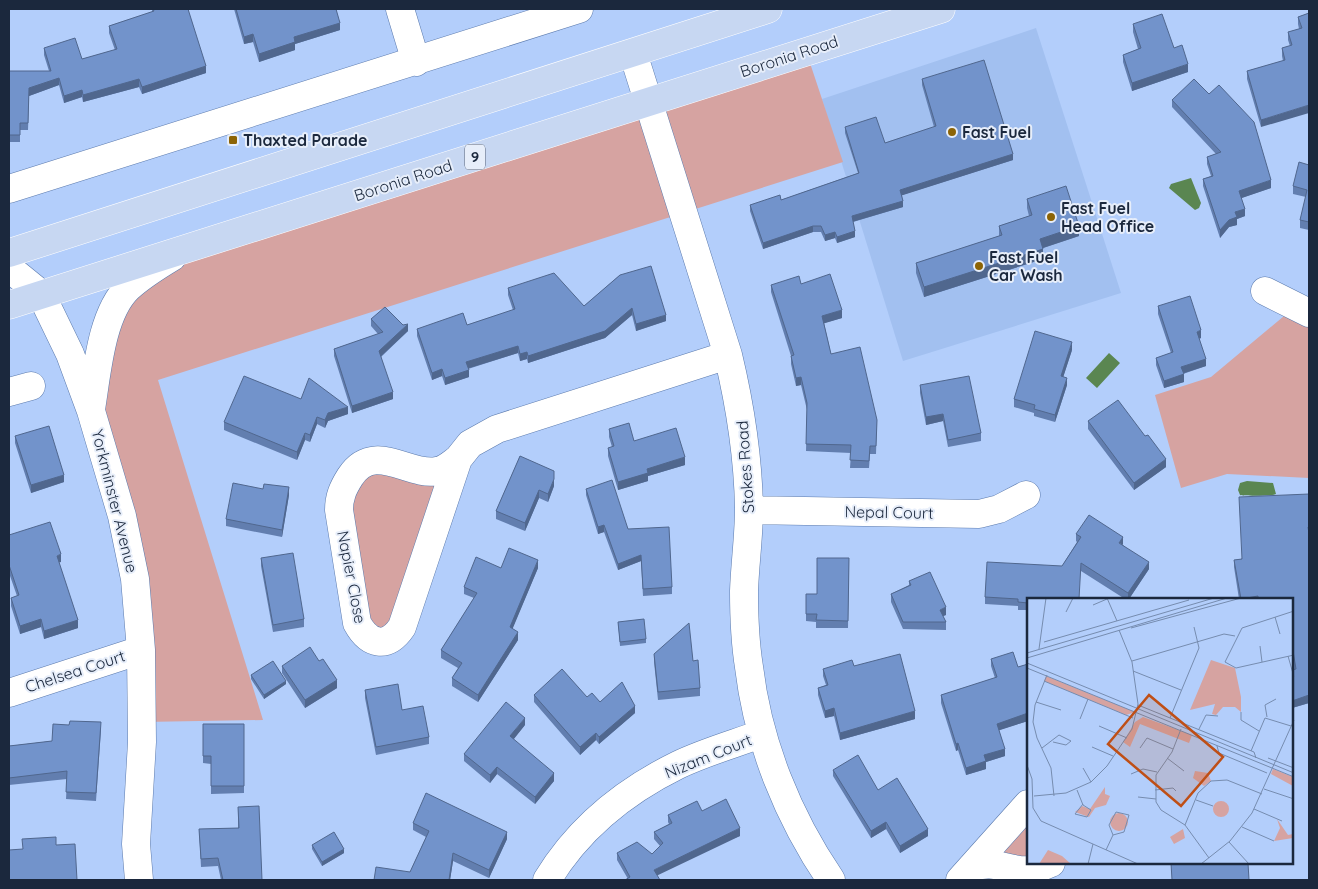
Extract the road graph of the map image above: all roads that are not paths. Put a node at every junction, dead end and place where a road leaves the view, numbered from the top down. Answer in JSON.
{"nodes":[{"id":1,"x":400,"y":9,"type":"edge"},
{"id":2,"x":579,"y":9,"type":"edge"},
{"id":3,"x":768,"y":9,"type":"edge"},
{"id":4,"x":941,"y":9,"type":"edge"},
{"id":5,"x":632,"y":52,"type":"junction"},
{"id":6,"x":416,"y":62,"type":"junction"},
{"id":7,"x":648,"y":102,"type":"junction"},
{"id":8,"x":9,"y":190,"type":"edge"},
{"id":9,"x":182,"y":250,"type":"junction"},
{"id":10,"x":9,"y":253,"type":"edge"},
{"id":11,"x":9,"y":268,"type":"edge"},
{"id":12,"x":1265,"y":291,"type":"dead end"},
{"id":13,"x":41,"y":294,"type":"junction"},
{"id":14,"x":9,"y":305,"type":"edge"},
{"id":15,"x":1309,"y":313,"type":"edge"},
{"id":16,"x":728,"y":354,"type":"junction"},
{"id":17,"x":91,"y":411,"type":"junction"},
{"id":18,"x":458,"y":459,"type":"junction"},
{"id":19,"x":1026,"y":495,"type":"dead end"},
{"id":20,"x":749,"y":510,"type":"junction"},
{"id":21,"x":141,"y":650,"type":"junction"},
{"id":22,"x":9,"y":692,"type":"edge"},
{"id":23,"x":762,"y":734,"type":"junction"},
{"id":24,"x":1027,"y":805,"type":"edge"},
{"id":25,"x":1049,"y":864,"type":"edge"},
{"id":26,"x":966,"y":874,"type":"edge"},
{"id":27,"x":139,"y":880,"type":"edge"},
{"id":28,"x":547,"y":880,"type":"edge"},
{"id":29,"x":831,"y":880,"type":"edge"}],
"edges":[{"from":1,"to":6,"type":"street"},
{"from":2,"to":6,"type":"street"},
{"from":3,"to":5,"type":"main road"},
{"from":4,"to":7,"type":"main road","name":"Boronia Road","number":"9"},
{"from":5,"to":7,"type":"street","name":"Stokes Road"},
{"from":5,"to":10,"type":"main road"},
{"from":6,"to":8,"type":"street"},
{"from":7,"to":9,"type":"main road","name":"Boronia Road","number":"9"},
{"from":7,"to":16,"type":"street","name":"Stokes Road"},
{"from":9,"to":13,"type":"main road","name":"Boronia Road","number":"9"},
{"from":9,"to":17,"type":"street"},
{"from":11,"to":13,"type":"street","name":"Yorkminster Avenue"},
{"from":12,"to":15,"type":"street"},
{"from":13,"to":14,"type":"main road","name":"Boronia Road","number":"9"},
{"from":13,"to":17,"type":"street","name":"Yorkminster Avenue"},
{"from":16,"to":18,"type":"street","name":"Napier Close"},
{"from":16,"to":20,"type":"street","name":"Stokes Road"},
{"from":17,"to":21,"type":"street","name":"Yorkminster Avenue"},
{"from":18,"to":18,"type":"street","name":"Napier Close"},
{"from":19,"to":20,"type":"street","name":"Nepal Court"},
{"from":20,"to":23,"type":"street","name":"Stokes Road"},
{"from":21,"to":22,"type":"street","name":"Chelsea Court"},
{"from":21,"to":27,"type":"street","name":"Yorkminster Avenue"},
{"from":23,"to":28,"type":"street","name":"Nizam Court"},
{"from":23,"to":29,"type":"street","name":"Stokes Road"},
{"from":24,"to":26,"type":"street"},
{"from":25,"to":26,"type":"street"}]}
